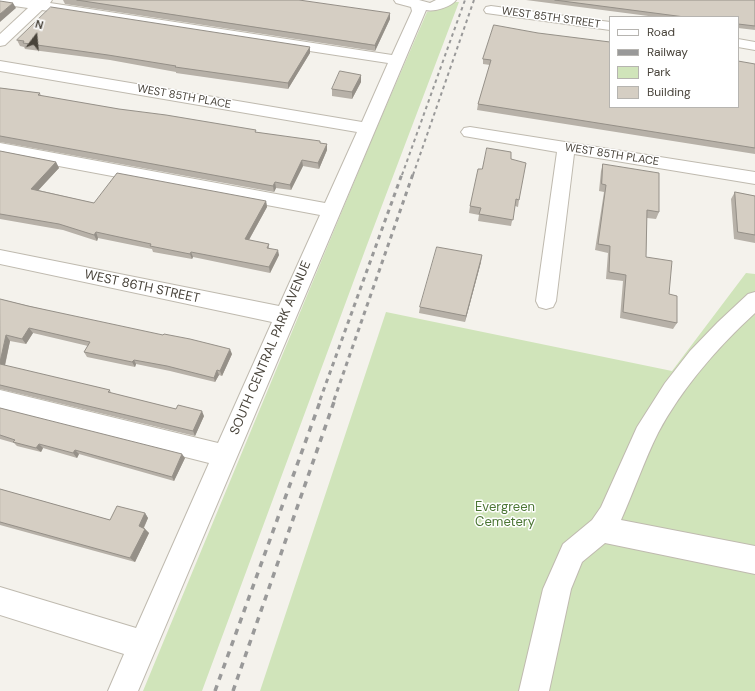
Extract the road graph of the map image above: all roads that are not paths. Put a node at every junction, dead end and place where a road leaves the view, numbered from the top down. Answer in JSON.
{"nodes":[{"id":1,"x":1,"y":0,"type":"edge"},
{"id":2,"x":448,"y":0,"type":"edge"},
{"id":3,"x":42,"y":3,"type":"edge"},
{"id":4,"x":410,"y":3,"type":"edge"},
{"id":5,"x":491,"y":10,"type":"dead end"},
{"id":6,"x":609,"y":26,"type":"edge"},
{"id":7,"x":0,"y":42,"type":"edge"},
{"id":8,"x":739,"y":44,"type":"edge"},
{"id":9,"x":755,"y":46,"type":"edge"},
{"id":10,"x":398,"y":60,"type":"junction"},
{"id":11,"x":0,"y":66,"type":"edge"},
{"id":12,"x":367,"y":128,"type":"junction"},
{"id":13,"x":470,"y":132,"type":"dead end"},
{"id":14,"x":566,"y":148,"type":"junction"},
{"id":15,"x":0,"y":149,"type":"edge"},
{"id":16,"x":755,"y":178,"type":"edge"},
{"id":17,"x":331,"y":211,"type":"junction"},
{"id":18,"x":0,"y":257,"type":"edge"},
{"id":19,"x":755,"y":300,"type":"edge"},
{"id":20,"x":546,"y":301,"type":"dead end"},
{"id":21,"x":284,"y":316,"type":"junction"},
{"id":22,"x":0,"y":400,"type":"edge"},
{"id":23,"x":224,"y":456,"type":"junction"},
{"id":24,"x":600,"y":529,"type":"junction"},
{"id":25,"x":755,"y":560,"type":"edge"},
{"id":26,"x":0,"y":601,"type":"edge"},
{"id":27,"x":143,"y":644,"type":"junction"},
{"id":28,"x":123,"y":691,"type":"edge"},
{"id":29,"x":534,"y":691,"type":"edge"}],
"edges":[{"from":1,"to":3,"type":"street"},
{"from":2,"to":4,"type":"street"},
{"from":3,"to":7,"type":"street"},
{"from":3,"to":10,"type":"street"},
{"from":4,"to":10,"type":"street","name":"SOUTH CENTRAL PARK AVENUE"},
{"from":5,"to":6,"type":"street","name":"WEST 85TH STREET"},
{"from":8,"to":9,"type":"street"},
{"from":10,"to":12,"type":"street","name":"SOUTH CENTRAL PARK AVENUE"},
{"from":11,"to":12,"type":"street","name":"WEST 85TH PLACE"},
{"from":12,"to":17,"type":"street","name":"SOUTH CENTRAL PARK AVENUE"},
{"from":13,"to":14,"type":"street","name":"WEST 85TH PLACE"},
{"from":14,"to":16,"type":"street","name":"WEST 85TH PLACE"},
{"from":14,"to":20,"type":"street"},
{"from":15,"to":17,"type":"street"},
{"from":17,"to":21,"type":"street","name":"SOUTH CENTRAL PARK AVENUE"},
{"from":18,"to":21,"type":"street","name":"WEST 86TH STREET"},
{"from":19,"to":24,"type":"street"},
{"from":21,"to":23,"type":"street","name":"SOUTH CENTRAL PARK AVENUE"},
{"from":22,"to":23,"type":"street"},
{"from":23,"to":27,"type":"street","name":"SOUTH CENTRAL PARK AVENUE"},
{"from":24,"to":25,"type":"street"},
{"from":24,"to":29,"type":"street"},
{"from":26,"to":27,"type":"street"},
{"from":27,"to":28,"type":"street","name":"SOUTH CENTRAL PARK AVENUE"}]}
